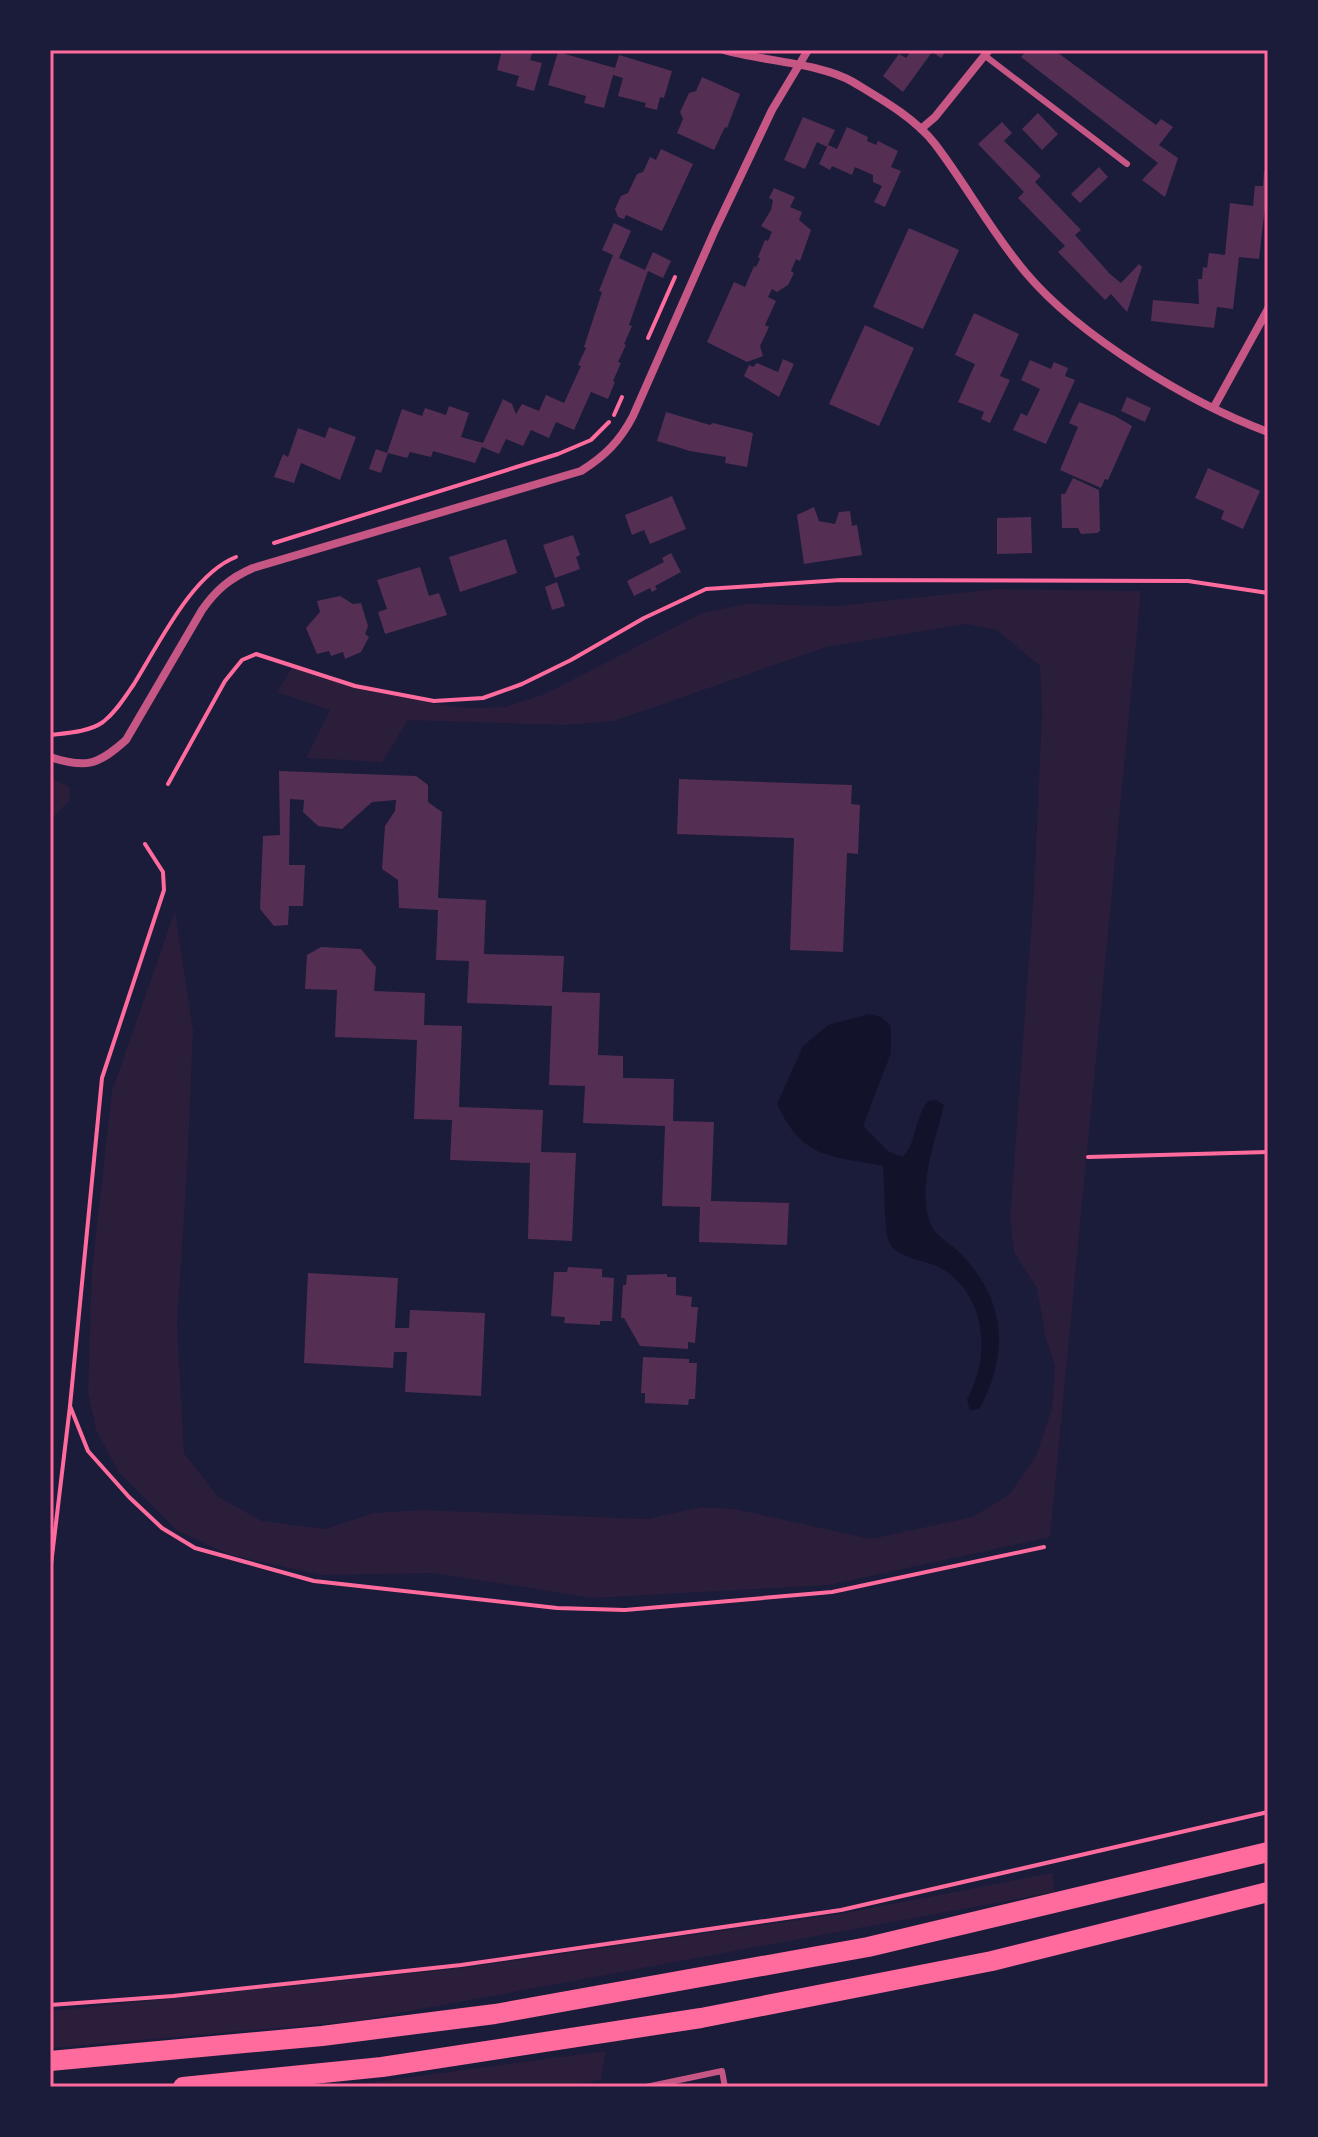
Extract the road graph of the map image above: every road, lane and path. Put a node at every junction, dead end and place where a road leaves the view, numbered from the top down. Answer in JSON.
{"nodes":[{"id":1,"x":724,"y":50,"type":"edge"},
{"id":2,"x":808,"y":50,"type":"edge"},
{"id":3,"x":987,"y":53,"type":"edge"},
{"id":4,"x":797,"y":66,"type":"junction"},
{"id":5,"x":921,"y":129,"type":"junction"},
{"id":6,"x":1127,"y":164,"type":"dead end"},
{"id":7,"x":678,"y":270,"type":"dead end"},
{"id":8,"x":1268,"y":309,"type":"edge"},
{"id":9,"x":648,"y":338,"type":"dead end"},
{"id":10,"x":624,"y":393,"type":"dead end"},
{"id":11,"x":1214,"y":407,"type":"junction"},
{"id":12,"x":1268,"y":432,"type":"edge"},
{"id":13,"x":260,"y":547,"type":"dead end"},
{"id":14,"x":247,"y":553,"type":"dead end"},
{"id":15,"x":1268,"y":593,"type":"edge"},
{"id":16,"x":50,"y":735,"type":"edge"},
{"id":17,"x":50,"y":757,"type":"edge"},
{"id":18,"x":168,"y":784,"type":"dead end"},
{"id":19,"x":145,"y":844,"type":"dead end"},
{"id":20,"x":1268,"y":1152,"type":"edge"},
{"id":21,"x":1088,"y":1157,"type":"dead end"},
{"id":22,"x":70,"y":1406,"type":"junction"},
{"id":23,"x":1044,"y":1547,"type":"dead end"},
{"id":24,"x":50,"y":1573,"type":"edge"},
{"id":25,"x":1268,"y":1812,"type":"edge"},
{"id":26,"x":1268,"y":1852,"type":"edge"},
{"id":27,"x":1268,"y":1892,"type":"edge"},
{"id":28,"x":50,"y":2005,"type":"edge"},
{"id":29,"x":50,"y":2061,"type":"edge"},
{"id":30,"x":667,"y":2085,"type":"edge"},
{"id":31,"x":183,"y":2087,"type":"edge"},
{"id":32,"x":646,"y":2087,"type":"edge"},
{"id":33,"x":725,"y":2087,"type":"edge"}],
"edges":[{"from":1,"to":4,"type":"street"},
{"from":2,"to":4,"type":"street"},
{"from":3,"to":5,"type":"street"},
{"from":3,"to":6,"type":"lane"},
{"from":4,"to":5,"type":"street"},
{"from":4,"to":17,"type":"street"},
{"from":5,"to":11,"type":"street"},
{"from":7,"to":9,"type":"path"},
{"from":8,"to":11,"type":"street"},
{"from":10,"to":13,"type":"path"},
{"from":11,"to":12,"type":"street"},
{"from":14,"to":16,"type":"path"},
{"from":15,"to":18,"type":"path"},
{"from":19,"to":22,"type":"path"},
{"from":20,"to":21,"type":"path"},
{"from":22,"to":23,"type":"path"},
{"from":22,"to":24,"type":"path"},
{"from":25,"to":28,"type":"path"},
{"from":26,"to":29,"type":"main road"},
{"from":27,"to":31,"type":"main road"},
{"from":30,"to":32,"type":"lane"},
{"from":30,"to":33,"type":"lane"}]}
